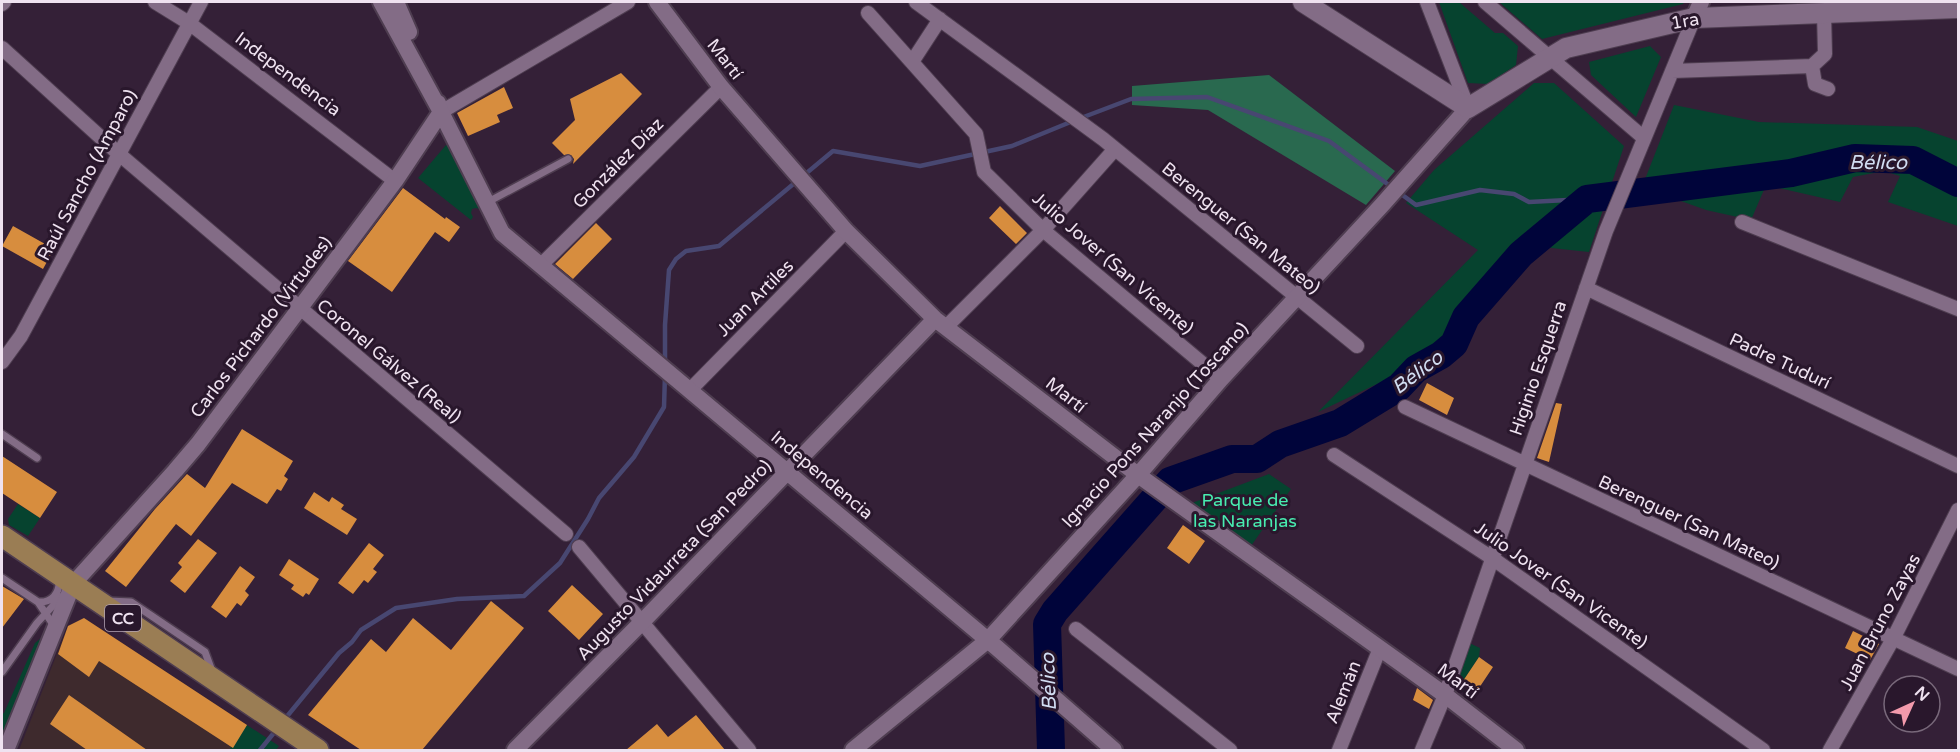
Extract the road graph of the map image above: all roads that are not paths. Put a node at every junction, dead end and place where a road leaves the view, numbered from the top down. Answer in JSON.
{"nodes":[{"id":1,"x":155,"y":2,"type":"edge"},
{"id":2,"x":201,"y":2,"type":"edge"},
{"id":3,"x":381,"y":2,"type":"edge"},
{"id":4,"x":396,"y":2,"type":"edge"},
{"id":5,"x":628,"y":2,"type":"edge"},
{"id":6,"x":657,"y":2,"type":"edge"},
{"id":7,"x":916,"y":2,"type":"edge"},
{"id":8,"x":1302,"y":2,"type":"edge"},
{"id":9,"x":1427,"y":2,"type":"edge"},
{"id":10,"x":1485,"y":2,"type":"edge"},
{"id":11,"x":1959,"y":8,"type":"edge"},
{"id":12,"x":1697,"y":10,"type":"edge"},
{"id":13,"x":868,"y":13,"type":"dead end"},
{"id":14,"x":1824,"y":13,"type":"junction"},
{"id":15,"x":940,"y":19,"type":"junction"},
{"id":16,"x":189,"y":23,"type":"junction"},
{"id":17,"x":2,"y":48,"type":"edge"},
{"id":18,"x":1550,"y":57,"type":"junction"},
{"id":19,"x":912,"y":62,"type":"junction"},
{"id":20,"x":1812,"y":66,"type":"junction"},
{"id":21,"x":1672,"y":71,"type":"junction"},
{"id":22,"x":721,"y":87,"type":"junction"},
{"id":23,"x":1828,"y":89,"type":"dead end"},
{"id":24,"x":1468,"y":108,"type":"junction"},
{"id":25,"x":441,"y":112,"type":"junction"},
{"id":26,"x":1644,"y":138,"type":"junction"},
{"id":27,"x":1115,"y":149,"type":"junction"},
{"id":28,"x":119,"y":154,"type":"junction"},
{"id":29,"x":568,"y":159,"type":"dead end"},
{"id":30,"x":395,"y":181,"type":"junction"},
{"id":31,"x":486,"y":203,"type":"junction"},
{"id":32,"x":1742,"y":222,"type":"dead end"},
{"id":33,"x":1043,"y":230,"type":"junction"},
{"id":34,"x":846,"y":231,"type":"junction"},
{"id":35,"x":541,"y":265,"type":"junction"},
{"id":36,"x":1586,"y":288,"type":"junction"},
{"id":37,"x":1297,"y":297,"type":"junction"},
{"id":38,"x":299,"y":308,"type":"junction"},
{"id":39,"x":1959,"y":309,"type":"edge"},
{"id":40,"x":940,"y":323,"type":"junction"},
{"id":41,"x":1357,"y":346,"type":"dead end"},
{"id":42,"x":2,"y":362,"type":"edge"},
{"id":43,"x":1221,"y":378,"type":"junction"},
{"id":44,"x":685,"y":385,"type":"junction"},
{"id":45,"x":1405,"y":407,"type":"dead end"},
{"id":46,"x":2,"y":434,"type":"edge"},
{"id":47,"x":1334,"y":455,"type":"dead end"},
{"id":48,"x":37,"y":459,"type":"dead end"},
{"id":49,"x":1525,"y":464,"type":"junction"},
{"id":50,"x":1959,"y":466,"type":"edge"},
{"id":51,"x":787,"y":471,"type":"junction"},
{"id":52,"x":1142,"y":478,"type":"junction"},
{"id":53,"x":1959,"y":510,"type":"edge"},
{"id":54,"x":566,"y":534,"type":"dead end"},
{"id":55,"x":2,"y":536,"type":"edge"},
{"id":56,"x":579,"y":547,"type":"dead end"},
{"id":57,"x":1492,"y":558,"type":"junction"},
{"id":58,"x":53,"y":571,"type":"junction"},
{"id":59,"x":2,"y":578,"type":"edge"},
{"id":60,"x":73,"y":584,"type":"junction"},
{"id":61,"x":38,"y":602,"type":"junction"},
{"id":62,"x":46,"y":614,"type":"junction"},
{"id":63,"x":642,"y":622,"type":"junction"},
{"id":64,"x":56,"y":629,"type":"junction"},
{"id":65,"x":1076,"y":629,"type":"dead end"},
{"id":66,"x":1893,"y":639,"type":"junction"},
{"id":67,"x":992,"y":643,"type":"junction"},
{"id":68,"x":1380,"y":648,"type":"junction"},
{"id":69,"x":1959,"y":669,"type":"edge"},
{"id":70,"x":2,"y":672,"type":"edge"},
{"id":71,"x":1444,"y":695,"type":"junction"},
{"id":72,"x":6,"y":750,"type":"edge"},
{"id":73,"x":318,"y":750,"type":"edge"},
{"id":74,"x":514,"y":750,"type":"edge"},
{"id":75,"x":749,"y":750,"type":"edge"},
{"id":76,"x":853,"y":750,"type":"edge"},
{"id":77,"x":1114,"y":750,"type":"edge"},
{"id":78,"x":1230,"y":750,"type":"edge"},
{"id":79,"x":1339,"y":750,"type":"edge"},
{"id":80,"x":1422,"y":750,"type":"edge"},
{"id":81,"x":1516,"y":750,"type":"edge"},
{"id":82,"x":1763,"y":750,"type":"edge"},
{"id":83,"x":1830,"y":750,"type":"edge"}],
"edges":[{"from":1,"to":16,"type":"street","name":"Independencia"},
{"from":2,"to":16,"type":"street","name":"Raúl Sancho (Amparo)"},
{"from":3,"to":25,"type":"street"},
{"from":4,"to":25,"type":"street"},
{"from":5,"to":25,"type":"street","name":"Carlos Pichardo (Virtudes)"},
{"from":6,"to":22,"type":"street","name":"Martí"},
{"from":7,"to":15,"type":"street"},
{"from":8,"to":24,"type":"main road"},
{"from":9,"to":24,"type":"street"},
{"from":10,"to":18,"type":"street"},
{"from":11,"to":14,"type":"main road","name":"1ra"},
{"from":12,"to":14,"type":"main road","name":"1ra"},
{"from":12,"to":18,"type":"main road","name":"1ra"},
{"from":12,"to":21,"type":"street","name":"Higinio Esquerra"},
{"from":13,"to":19,"type":"street"},
{"from":14,"to":20,"type":"street"},
{"from":15,"to":19,"type":"street"},
{"from":15,"to":27,"type":"street","name":"Berenguer (San Mateo)"},
{"from":16,"to":28,"type":"street","name":"Raúl Sancho (Amparo)"},
{"from":16,"to":30,"type":"street","name":"Independencia"},
{"from":17,"to":28,"type":"street","name":"Coronel Gálvez (Real)"},
{"from":18,"to":24,"type":"main road","name":"1ra"},
{"from":18,"to":26,"type":"street"},
{"from":19,"to":33,"type":"street","name":"Julio Jover (San Vicente)"},
{"from":20,"to":21,"type":"street"},
{"from":20,"to":23,"type":"street"},
{"from":21,"to":26,"type":"street","name":"Higinio Esquerra"},
{"from":22,"to":34,"type":"street","name":"Martí"},
{"from":22,"to":35,"type":"street","name":"González Díaz"},
{"from":24,"to":37,"type":"street","name":"Ignacio Pons Naranjo (Toscano)"},
{"from":25,"to":30,"type":"street","name":"Carlos Pichardo (Virtudes)"},
{"from":25,"to":31,"type":"street"},
{"from":26,"to":36,"type":"street","name":"Higinio Esquerra"},
{"from":27,"to":33,"type":"street","name":"Augusto Vidaurreta (San Pedro)"},
{"from":27,"to":37,"type":"street","name":"Berenguer (San Mateo)"},
{"from":28,"to":38,"type":"street","name":"Coronel Gálvez (Real)"},
{"from":28,"to":42,"type":"street","name":"Raúl Sancho (Amparo)"},
{"from":29,"to":31,"type":"lane"},
{"from":30,"to":38,"type":"street","name":"Carlos Pichardo (Virtudes)"},
{"from":31,"to":35,"type":"street","name":"Independencia"},
{"from":32,"to":39,"type":"street"},
{"from":33,"to":40,"type":"street","name":"Augusto Vidaurreta (San Pedro)"},
{"from":33,"to":43,"type":"street","name":"Julio Jover (San Vicente)"},
{"from":34,"to":40,"type":"street","name":"Martí"},
{"from":34,"to":44,"type":"street","name":"Juan Artiles"},
{"from":35,"to":44,"type":"street","name":"Independencia"},
{"from":36,"to":49,"type":"street","name":"Higinio Esquerra"},
{"from":36,"to":50,"type":"street","name":"Padre Tudurí"},
{"from":37,"to":41,"type":"street","name":"Berenguer (San Mateo)"},
{"from":37,"to":43,"type":"street","name":"Ignacio Pons Naranjo (Toscano)"},
{"from":38,"to":54,"type":"street","name":"Coronel Gálvez (Real)"},
{"from":38,"to":60,"type":"street","name":"Carlos Pichardo (Virtudes)"},
{"from":40,"to":51,"type":"street","name":"Augusto Vidaurreta (San Pedro)"},
{"from":40,"to":52,"type":"street","name":"Martí"},
{"from":43,"to":52,"type":"street","name":"Ignacio Pons Naranjo (Toscano)"},
{"from":44,"to":51,"type":"street","name":"Independencia"},
{"from":45,"to":49,"type":"street","name":"Berenguer (San Mateo)"},
{"from":46,"to":48,"type":"lane"},
{"from":47,"to":57,"type":"street","name":"Julio Jover (San Vicente)"},
{"from":49,"to":57,"type":"street","name":"Higinio Esquerra"},
{"from":49,"to":66,"type":"street","name":"Berenguer (San Mateo)"},
{"from":51,"to":63,"type":"street","name":"Augusto Vidaurreta (San Pedro)"},
{"from":51,"to":67,"type":"street","name":"Independencia"},
{"from":52,"to":67,"type":"street","name":"Ignacio Pons Naranjo (Toscano)"},
{"from":52,"to":68,"type":"street","name":"Martí"},
{"from":53,"to":66,"type":"street","name":"Juan Bruno Zayas"},
{"from":55,"to":58,"type":"main road","number":"CC"},
{"from":56,"to":63,"type":"street"},
{"from":57,"to":71,"type":"street","name":"Higinio Esquerra"},
{"from":57,"to":82,"type":"street","name":"Julio Jover (San Vicente)"},
{"from":58,"to":60,"type":"main road","number":"CC"},
{"from":58,"to":61,"type":"lane"},
{"from":59,"to":61,"type":"lane"},
{"from":60,"to":62,"type":"lane"},
{"from":60,"to":64,"type":"street","name":"Carlos Pichardo (Virtudes)"},
{"from":60,"to":73,"type":"main road","number":"CC"},
{"from":61,"to":62,"type":"lane"},
{"from":62,"to":64,"type":"lane"},
{"from":62,"to":70,"type":"lane"},
{"from":63,"to":74,"type":"street","name":"Augusto Vidaurreta (San Pedro)"},
{"from":63,"to":75,"type":"street"},
{"from":64,"to":72,"type":"street","name":"Carlos Pichardo (Virtudes)"},
{"from":65,"to":78,"type":"street"},
{"from":66,"to":69,"type":"street","name":"Berenguer (San Mateo)"},
{"from":66,"to":83,"type":"street","name":"Juan Bruno Zayas"},
{"from":67,"to":76,"type":"street","name":"Ignacio Pons Naranjo (Toscano)"},
{"from":67,"to":77,"type":"street","name":"Independencia"},
{"from":68,"to":71,"type":"street","name":"Martí"},
{"from":68,"to":79,"type":"street","name":"Alemán"},
{"from":71,"to":80,"type":"street","name":"Higinio Esquerra"},
{"from":71,"to":81,"type":"street","name":"Martí"}]}
